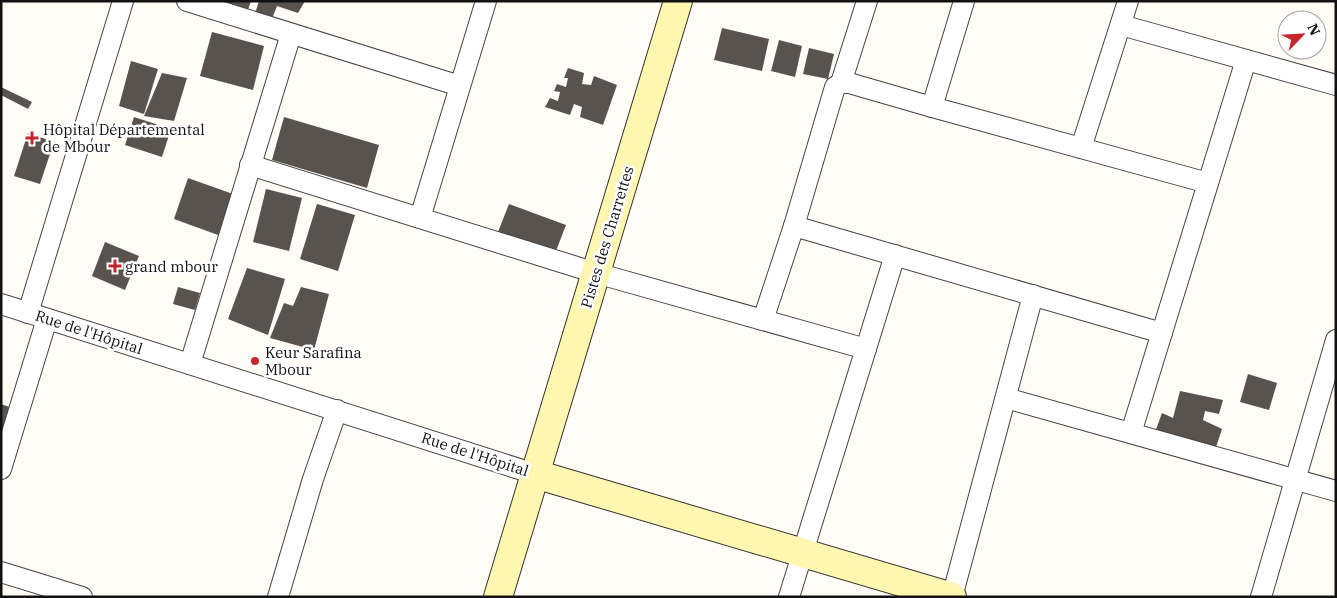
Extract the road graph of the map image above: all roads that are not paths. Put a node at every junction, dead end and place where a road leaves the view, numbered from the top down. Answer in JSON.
{"nodes":[{"id":1,"x":123,"y":1,"type":"edge"},
{"id":2,"x":187,"y":1,"type":"edge"},
{"id":3,"x":486,"y":1,"type":"edge"},
{"id":4,"x":678,"y":1,"type":"edge"},
{"id":5,"x":867,"y":1,"type":"edge"},
{"id":6,"x":964,"y":1,"type":"edge"},
{"id":7,"x":1128,"y":1,"type":"edge"},
{"id":8,"x":1121,"y":24,"type":"junction"},
{"id":9,"x":290,"y":34,"type":"junction"},
{"id":10,"x":1246,"y":60,"type":"junction"},
{"id":11,"x":841,"y":83,"type":"junction"},
{"id":12,"x":1336,"y":85,"type":"edge"},
{"id":13,"x":460,"y":86,"type":"junction"},
{"id":14,"x":932,"y":107,"type":"junction"},
{"id":15,"x":1081,"y":148,"type":"junction"},
{"id":16,"x":250,"y":165,"type":"junction"},
{"id":17,"x":1208,"y":182,"type":"junction"},
{"id":18,"x":420,"y":218,"type":"junction"},
{"id":19,"x":794,"y":226,"type":"junction"},
{"id":20,"x":894,"y":255,"type":"junction"},
{"id":21,"x":596,"y":273,"type":"junction"},
{"id":22,"x":1033,"y":296,"type":"junction"},
{"id":23,"x":1,"y":304,"type":"edge"},
{"id":24,"x":28,"y":313,"type":"junction"},
{"id":25,"x":47,"y":319,"type":"junction"},
{"id":26,"x":762,"y":320,"type":"junction"},
{"id":27,"x":1162,"y":333,"type":"junction"},
{"id":28,"x":1336,"y":340,"type":"edge"},
{"id":29,"x":866,"y":349,"type":"junction"},
{"id":30,"x":190,"y":364,"type":"junction"},
{"id":31,"x":1006,"y":398,"type":"junction"},
{"id":32,"x":337,"y":410,"type":"junction"},
{"id":33,"x":1131,"y":433,"type":"junction"},
{"id":34,"x":1,"y":469,"type":"edge"},
{"id":35,"x":536,"y":474,"type":"junction"},
{"id":36,"x":1295,"y":480,"type":"junction"},
{"id":37,"x":1336,"y":491,"type":"edge"},
{"id":38,"x":802,"y":552,"type":"junction"},
{"id":39,"x":1,"y":572,"type":"edge"},
{"id":40,"x":82,"y":597,"type":"edge"},
{"id":41,"x":278,"y":597,"type":"edge"},
{"id":42,"x":498,"y":597,"type":"edge"},
{"id":43,"x":789,"y":597,"type":"edge"},
{"id":44,"x":952,"y":597,"type":"edge"},
{"id":45,"x":1261,"y":597,"type":"edge"}],
"edges":[{"from":1,"to":24,"type":"street"},
{"from":2,"to":9,"type":"street"},
{"from":3,"to":13,"type":"street"},
{"from":4,"to":21,"type":"main road","name":"Pistes des Charrettes"},
{"from":5,"to":11,"type":"street"},
{"from":6,"to":14,"type":"street"},
{"from":7,"to":8,"type":"street"},
{"from":8,"to":10,"type":"street"},
{"from":8,"to":15,"type":"street"},
{"from":9,"to":13,"type":"street"},
{"from":9,"to":16,"type":"street"},
{"from":10,"to":12,"type":"street"},
{"from":10,"to":17,"type":"street"},
{"from":11,"to":14,"type":"street"},
{"from":11,"to":19,"type":"street"},
{"from":13,"to":18,"type":"street"},
{"from":14,"to":15,"type":"street"},
{"from":15,"to":17,"type":"street"},
{"from":16,"to":18,"type":"street"},
{"from":16,"to":30,"type":"street"},
{"from":17,"to":27,"type":"street"},
{"from":18,"to":21,"type":"street"},
{"from":19,"to":20,"type":"street"},
{"from":19,"to":26,"type":"street"},
{"from":20,"to":22,"type":"street"},
{"from":20,"to":29,"type":"street"},
{"from":21,"to":26,"type":"street"},
{"from":21,"to":35,"type":"main road","name":"Pistes des Charrettes"},
{"from":22,"to":27,"type":"street"},
{"from":22,"to":31,"type":"street"},
{"from":23,"to":24,"type":"street","name":"Rue de l'Hôpital"},
{"from":24,"to":25,"type":"street","name":"Rue de l'Hôpital"},
{"from":25,"to":30,"type":"street","name":"Rue de l'Hôpital"},
{"from":25,"to":34,"type":"street"},
{"from":26,"to":29,"type":"street"},
{"from":27,"to":33,"type":"street"},
{"from":28,"to":36,"type":"street"},
{"from":29,"to":38,"type":"street"},
{"from":30,"to":32,"type":"street","name":"Rue de l'Hôpital"},
{"from":31,"to":33,"type":"street"},
{"from":31,"to":44,"type":"street"},
{"from":32,"to":35,"type":"street","name":"Rue de l'Hôpital"},
{"from":32,"to":41,"type":"street"},
{"from":33,"to":36,"type":"street"},
{"from":35,"to":38,"type":"main road","name":"Rue de l'Hôpital"},
{"from":35,"to":42,"type":"main road","name":"Pistes des Charrettes"},
{"from":36,"to":37,"type":"street"},
{"from":36,"to":45,"type":"street"},
{"from":38,"to":43,"type":"street"},
{"from":38,"to":44,"type":"main road","name":"Rue de l'Hôpital"},
{"from":39,"to":40,"type":"street"}]}
